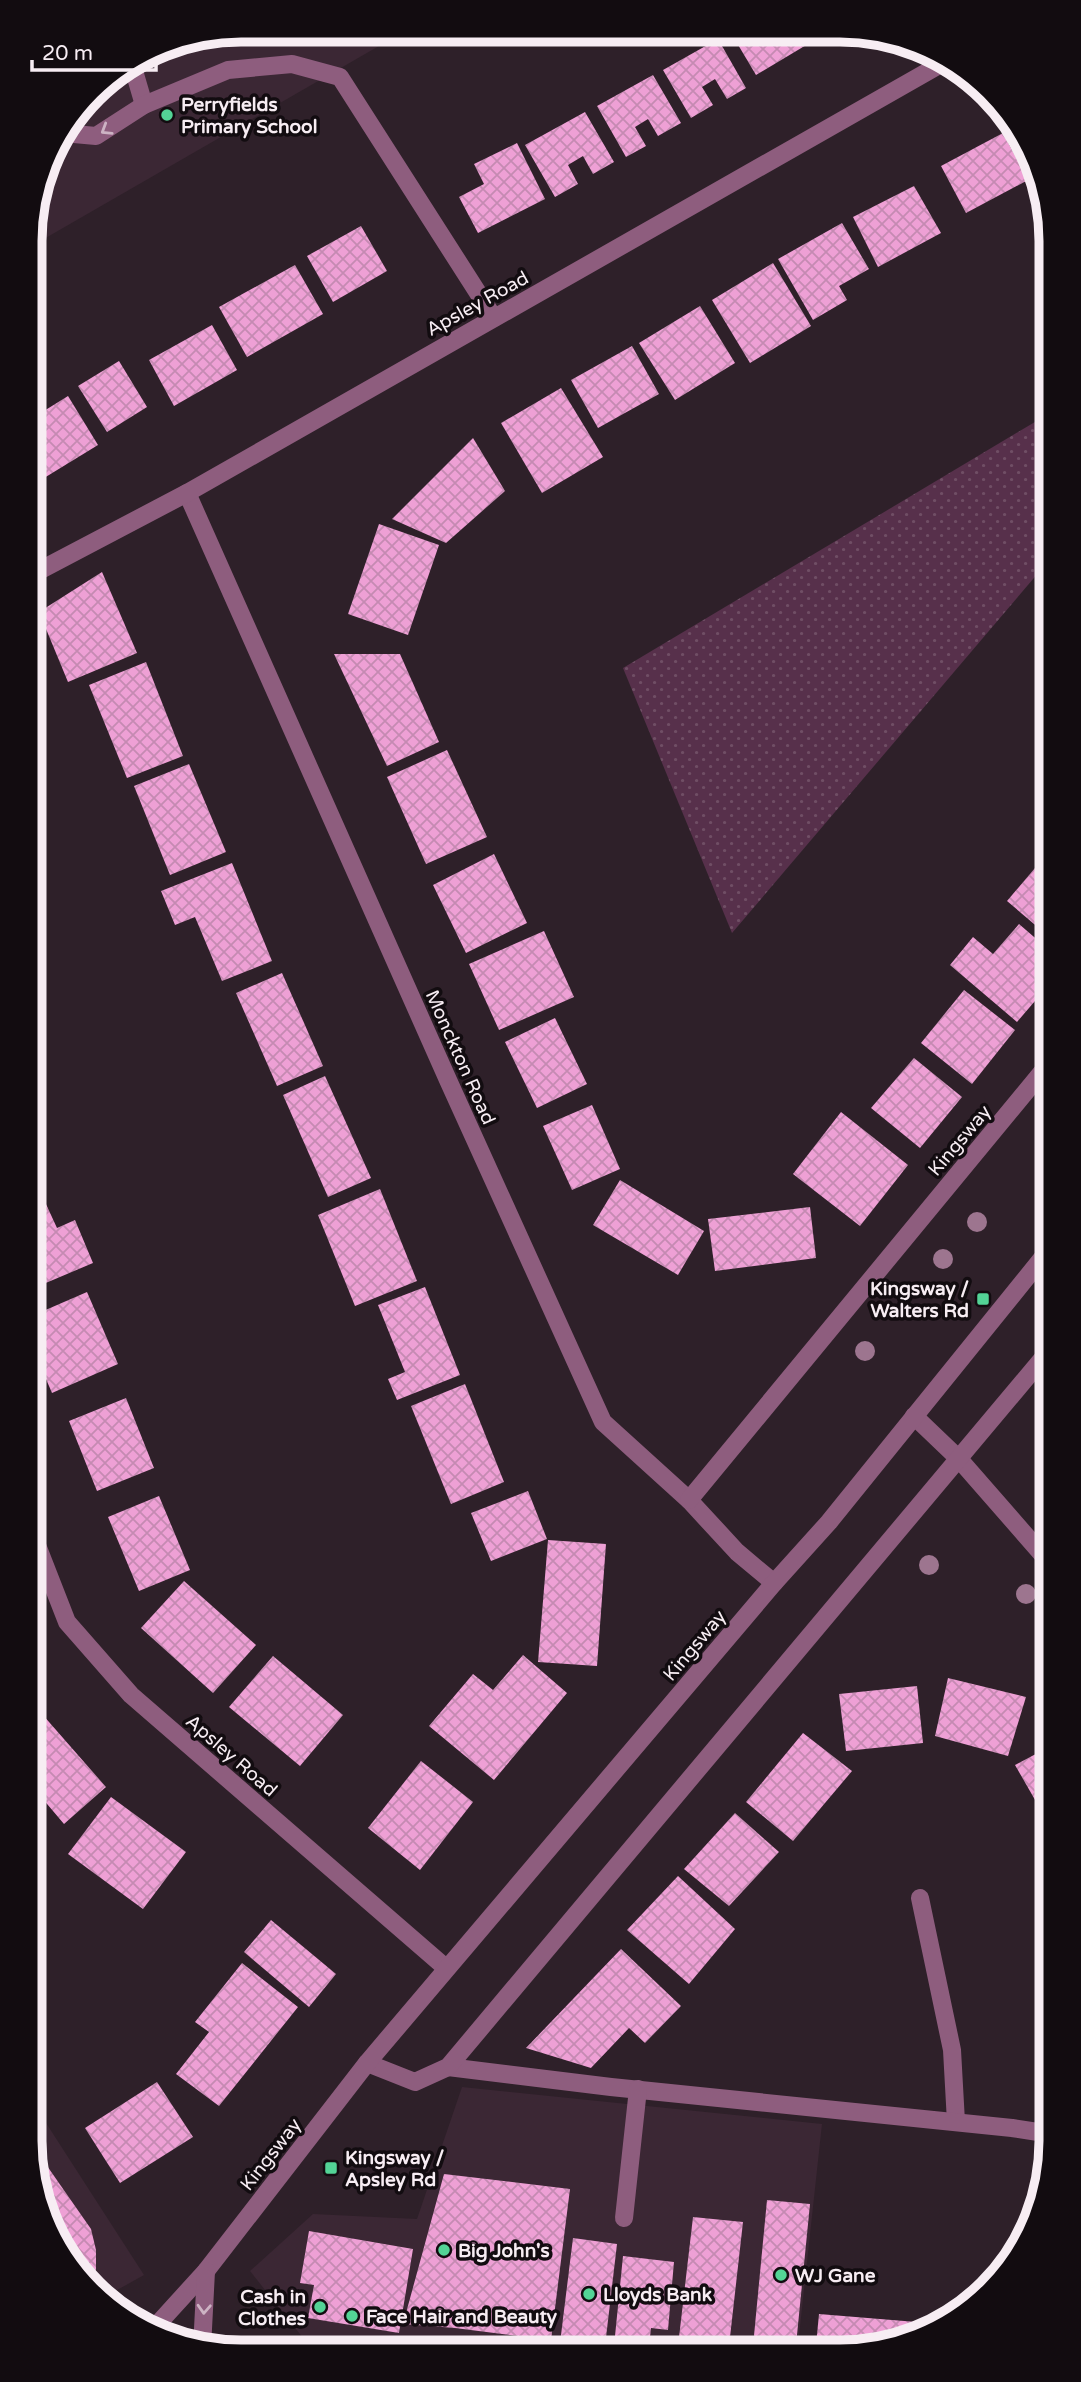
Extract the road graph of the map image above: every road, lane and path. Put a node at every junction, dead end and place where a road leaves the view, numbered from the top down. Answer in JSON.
{"nodes":[{"id":1,"x":935,"y":67,"type":"edge"},
{"id":2,"x":135,"y":74,"type":"edge"},
{"id":3,"x":144,"y":105,"type":"junction"},
{"id":4,"x":74,"y":134,"type":"edge"},
{"id":5,"x":494,"y":318,"type":"junction"},
{"id":6,"x":187,"y":493,"type":"junction"},
{"id":7,"x":42,"y":570,"type":"edge"},
{"id":8,"x":1039,"y":1076,"type":"edge"},
{"id":9,"x":1039,"y":1262,"type":"edge"},
{"id":10,"x":1039,"y":1363,"type":"edge"},
{"id":11,"x":914,"y":1416,"type":"junction"},
{"id":12,"x":959,"y":1459,"type":"junction"},
{"id":13,"x":689,"y":1500,"type":"junction"},
{"id":14,"x":1039,"y":1551,"type":"edge"},
{"id":15,"x":42,"y":1558,"type":"edge"},
{"id":16,"x":774,"y":1583,"type":"junction"},
{"id":17,"x":920,"y":1898,"type":"dead end"},
{"id":18,"x":446,"y":1968,"type":"junction"},
{"id":19,"x":367,"y":2063,"type":"junction"},
{"id":20,"x":448,"y":2067,"type":"junction"},
{"id":21,"x":638,"y":2089,"type":"junction"},
{"id":22,"x":956,"y":2122,"type":"junction"},
{"id":23,"x":1039,"y":2132,"type":"edge"},
{"id":24,"x":624,"y":2218,"type":"dead end"},
{"id":25,"x":206,"y":2271,"type":"junction"},
{"id":26,"x":160,"y":2322,"type":"edge"},
{"id":27,"x":203,"y":2336,"type":"edge"}],
"edges":[{"from":1,"to":5,"type":"street","name":"Apsley Road"},
{"from":2,"to":3,"type":"street"},
{"from":3,"to":4,"type":"street","one_way":true},
{"from":3,"to":5,"type":"street"},
{"from":5,"to":6,"type":"street","name":"Apsley Road"},
{"from":6,"to":7,"type":"street","name":"Apsley Road"},
{"from":6,"to":13,"type":"street","name":"Monckton Road"},
{"from":8,"to":13,"type":"street","name":"Kingsway"},
{"from":9,"to":11,"type":"street","name":"Kingsway"},
{"from":10,"to":12,"type":"street"},
{"from":11,"to":12,"type":"street"},
{"from":11,"to":16,"type":"street","name":"Kingsway"},
{"from":12,"to":14,"type":"street"},
{"from":12,"to":20,"type":"street"},
{"from":13,"to":16,"type":"street","name":"Monckton Road"},
{"from":15,"to":18,"type":"street","name":"Apsley Road"},
{"from":16,"to":18,"type":"street","name":"Kingsway"},
{"from":17,"to":22,"type":"street"},
{"from":18,"to":19,"type":"street","name":"Kingsway"},
{"from":19,"to":20,"type":"street"},
{"from":19,"to":25,"type":"street","name":"Kingsway"},
{"from":20,"to":21,"type":"street"},
{"from":21,"to":22,"type":"street"},
{"from":21,"to":24,"type":"street"},
{"from":22,"to":23,"type":"street"},
{"from":25,"to":26,"type":"street","name":"Kingsway"},
{"from":25,"to":27,"type":"street","one_way":true}]}
